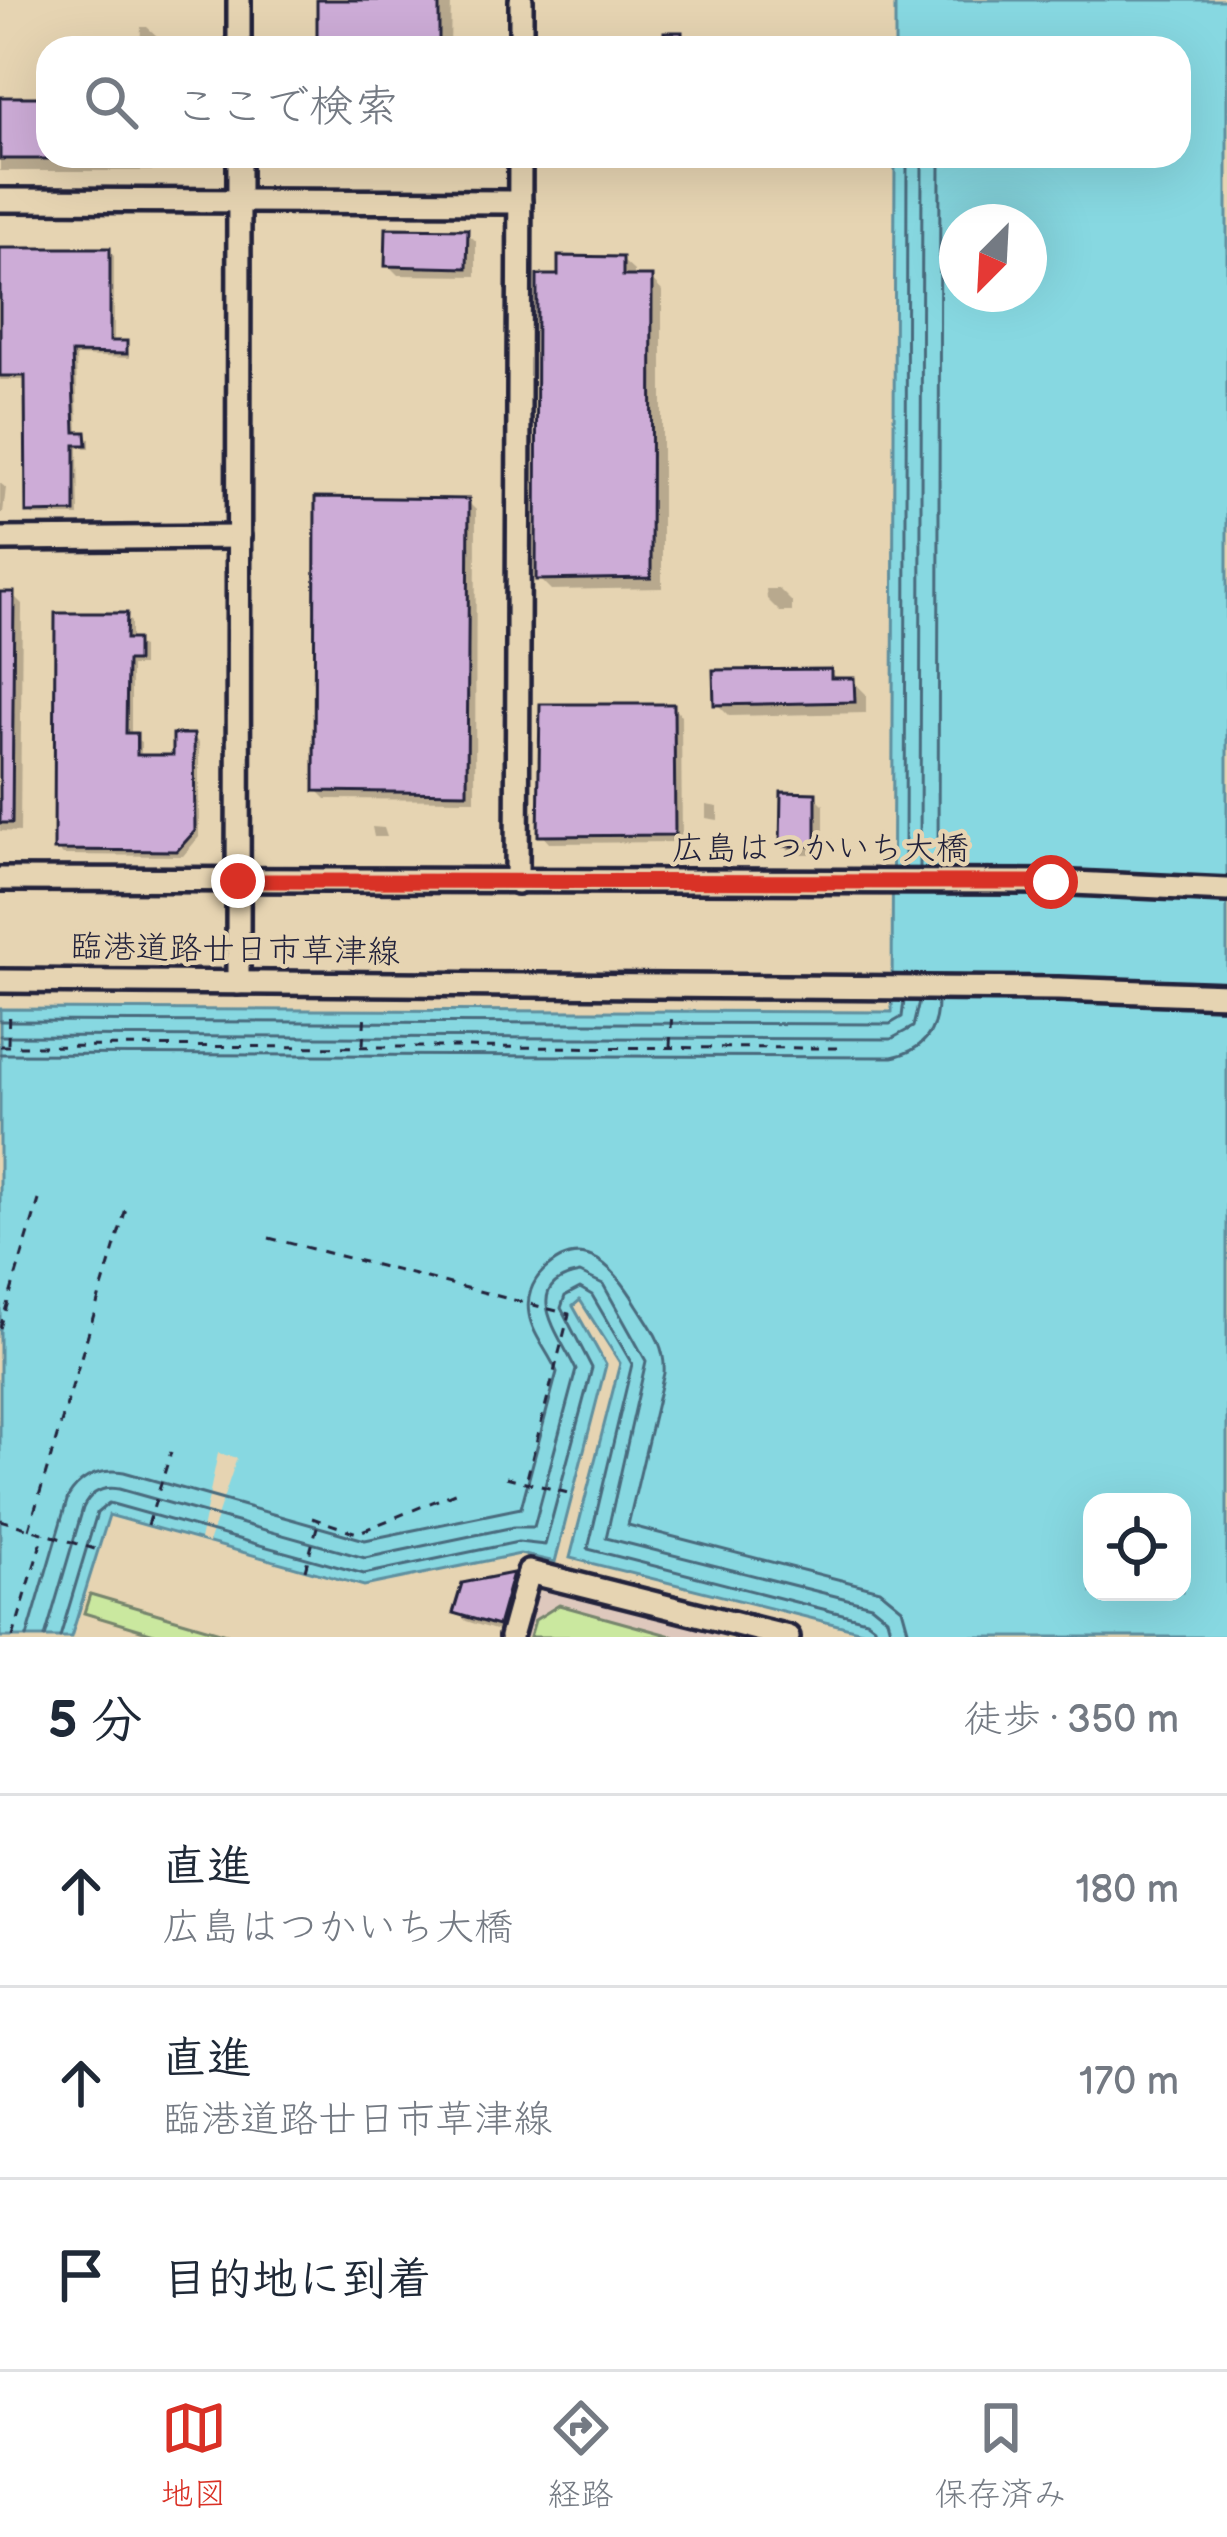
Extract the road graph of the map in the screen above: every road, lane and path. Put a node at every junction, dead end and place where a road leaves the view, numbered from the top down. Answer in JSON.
{"nodes":[{"id":1,"x":239,"y":0,"type":"edge"},
{"id":2,"x":520,"y":0,"type":"edge"},
{"id":3,"x":239,"y":36,"type":"edge"},
{"id":4,"x":520,"y":36,"type":"edge"},
{"id":5,"x":239,"y":168,"type":"edge"},
{"id":6,"x":520,"y":168,"type":"edge"},
{"id":7,"x":0,"y":200,"type":"edge"},
{"id":8,"x":239,"y":201,"type":"junction"},
{"id":9,"x":520,"y":202,"type":"junction"},
{"id":10,"x":238,"y":537,"type":"junction"},
{"id":11,"x":0,"y":539,"type":"edge"},
{"id":12,"x":0,"y":880,"type":"edge"},
{"id":13,"x":238,"y":881,"type":"junction"},
{"id":14,"x":517,"y":882,"type":"junction"},
{"id":15,"x":629,"y":882,"type":"joint"},
{"id":16,"x":1227,"y":890,"type":"edge"},
{"id":17,"x":0,"y":981,"type":"edge"},
{"id":18,"x":238,"y":982,"type":"junction"},
{"id":19,"x":1227,"y":995,"type":"edge"},
{"id":20,"x":9,"y":1010,"type":"dead end"},
{"id":21,"x":365,"y":1010,"type":"dead end"},
{"id":22,"x":672,"y":1011,"type":"dead end"},
{"id":23,"x":0,"y":1046,"type":"edge"},
{"id":24,"x":8,"y":1046,"type":"junction"},
{"id":25,"x":363,"y":1047,"type":"junction"},
{"id":26,"x":670,"y":1047,"type":"junction"},
{"id":27,"x":845,"y":1048,"type":"dead end"},
{"id":28,"x":39,"y":1200,"type":"dead end"},
{"id":29,"x":128,"y":1202,"type":"dead end"},
{"id":30,"x":269,"y":1238,"type":"dead end"},
{"id":31,"x":0,"y":1328,"type":"edge"},
{"id":32,"x":171,"y":1452,"type":"dead end"},
{"id":33,"x":506,"y":1477,"type":"dead end"},
{"id":34,"x":526,"y":1482,"type":"junction"},
{"id":35,"x":462,"y":1490,"type":"dead end"},
{"id":36,"x":572,"y":1494,"type":"dead end"},
{"id":37,"x":312,"y":1518,"type":"dead end"},
{"id":38,"x":0,"y":1520,"type":"edge"},
{"id":39,"x":319,"y":1520,"type":"junction"},
{"id":40,"x":148,"y":1525,"type":"dead end"},
{"id":41,"x":29,"y":1529,"type":"junction"},
{"id":42,"x":44,"y":1533,"type":"junction"},
{"id":43,"x":98,"y":1550,"type":"dead end"},
{"id":44,"x":305,"y":1570,"type":"dead end"},
{"id":45,"x":757,"y":1633,"type":"edge"},
{"id":46,"x":13,"y":1637,"type":"edge"},
{"id":47,"x":511,"y":1637,"type":"edge"},
{"id":48,"x":788,"y":1637,"type":"edge"}],
"edges":[{"from":1,"to":3,"type":"street"},
{"from":2,"to":4,"type":"street"},
{"from":5,"to":8,"type":"street"},
{"from":6,"to":9,"type":"street"},
{"from":7,"to":8,"type":"street"},
{"from":8,"to":9,"type":"street"},
{"from":8,"to":10,"type":"street"},
{"from":9,"to":14,"type":"street"},
{"from":10,"to":11,"type":"street"},
{"from":10,"to":13,"type":"street"},
{"from":12,"to":13,"type":"street","name":"臨港道路廿日市草津線"},
{"from":13,"to":14,"type":"street","name":"臨港道路廿日市草津線"},
{"from":13,"to":18,"type":"street"},
{"from":14,"to":15,"type":"street","name":"臨港道路廿日市草津線"},
{"from":15,"to":16,"type":"street","name":"広島はつかいち大橋"},
{"from":17,"to":18,"type":"street","name":"臨港道路廿日市草津線"},
{"from":18,"to":19,"type":"street","name":"臨港道路廿日市草津線"},
{"from":20,"to":24,"type":"path"},
{"from":21,"to":25,"type":"path"},
{"from":22,"to":26,"type":"path"},
{"from":23,"to":24,"type":"path"},
{"from":24,"to":25,"type":"path"},
{"from":25,"to":26,"type":"path"},
{"from":26,"to":27,"type":"path"},
{"from":28,"to":31,"type":"path"},
{"from":29,"to":41,"type":"path"},
{"from":30,"to":34,"type":"path"},
{"from":32,"to":40,"type":"path"},
{"from":33,"to":34,"type":"path"},
{"from":34,"to":36,"type":"path"},
{"from":35,"to":39,"type":"path"},
{"from":37,"to":39,"type":"path"},
{"from":38,"to":41,"type":"path"},
{"from":39,"to":44,"type":"path"},
{"from":41,"to":42,"type":"path"},
{"from":42,"to":43,"type":"path"},
{"from":42,"to":46,"type":"path"},
{"from":45,"to":47,"type":"street"},
{"from":45,"to":48,"type":"street"}]}
